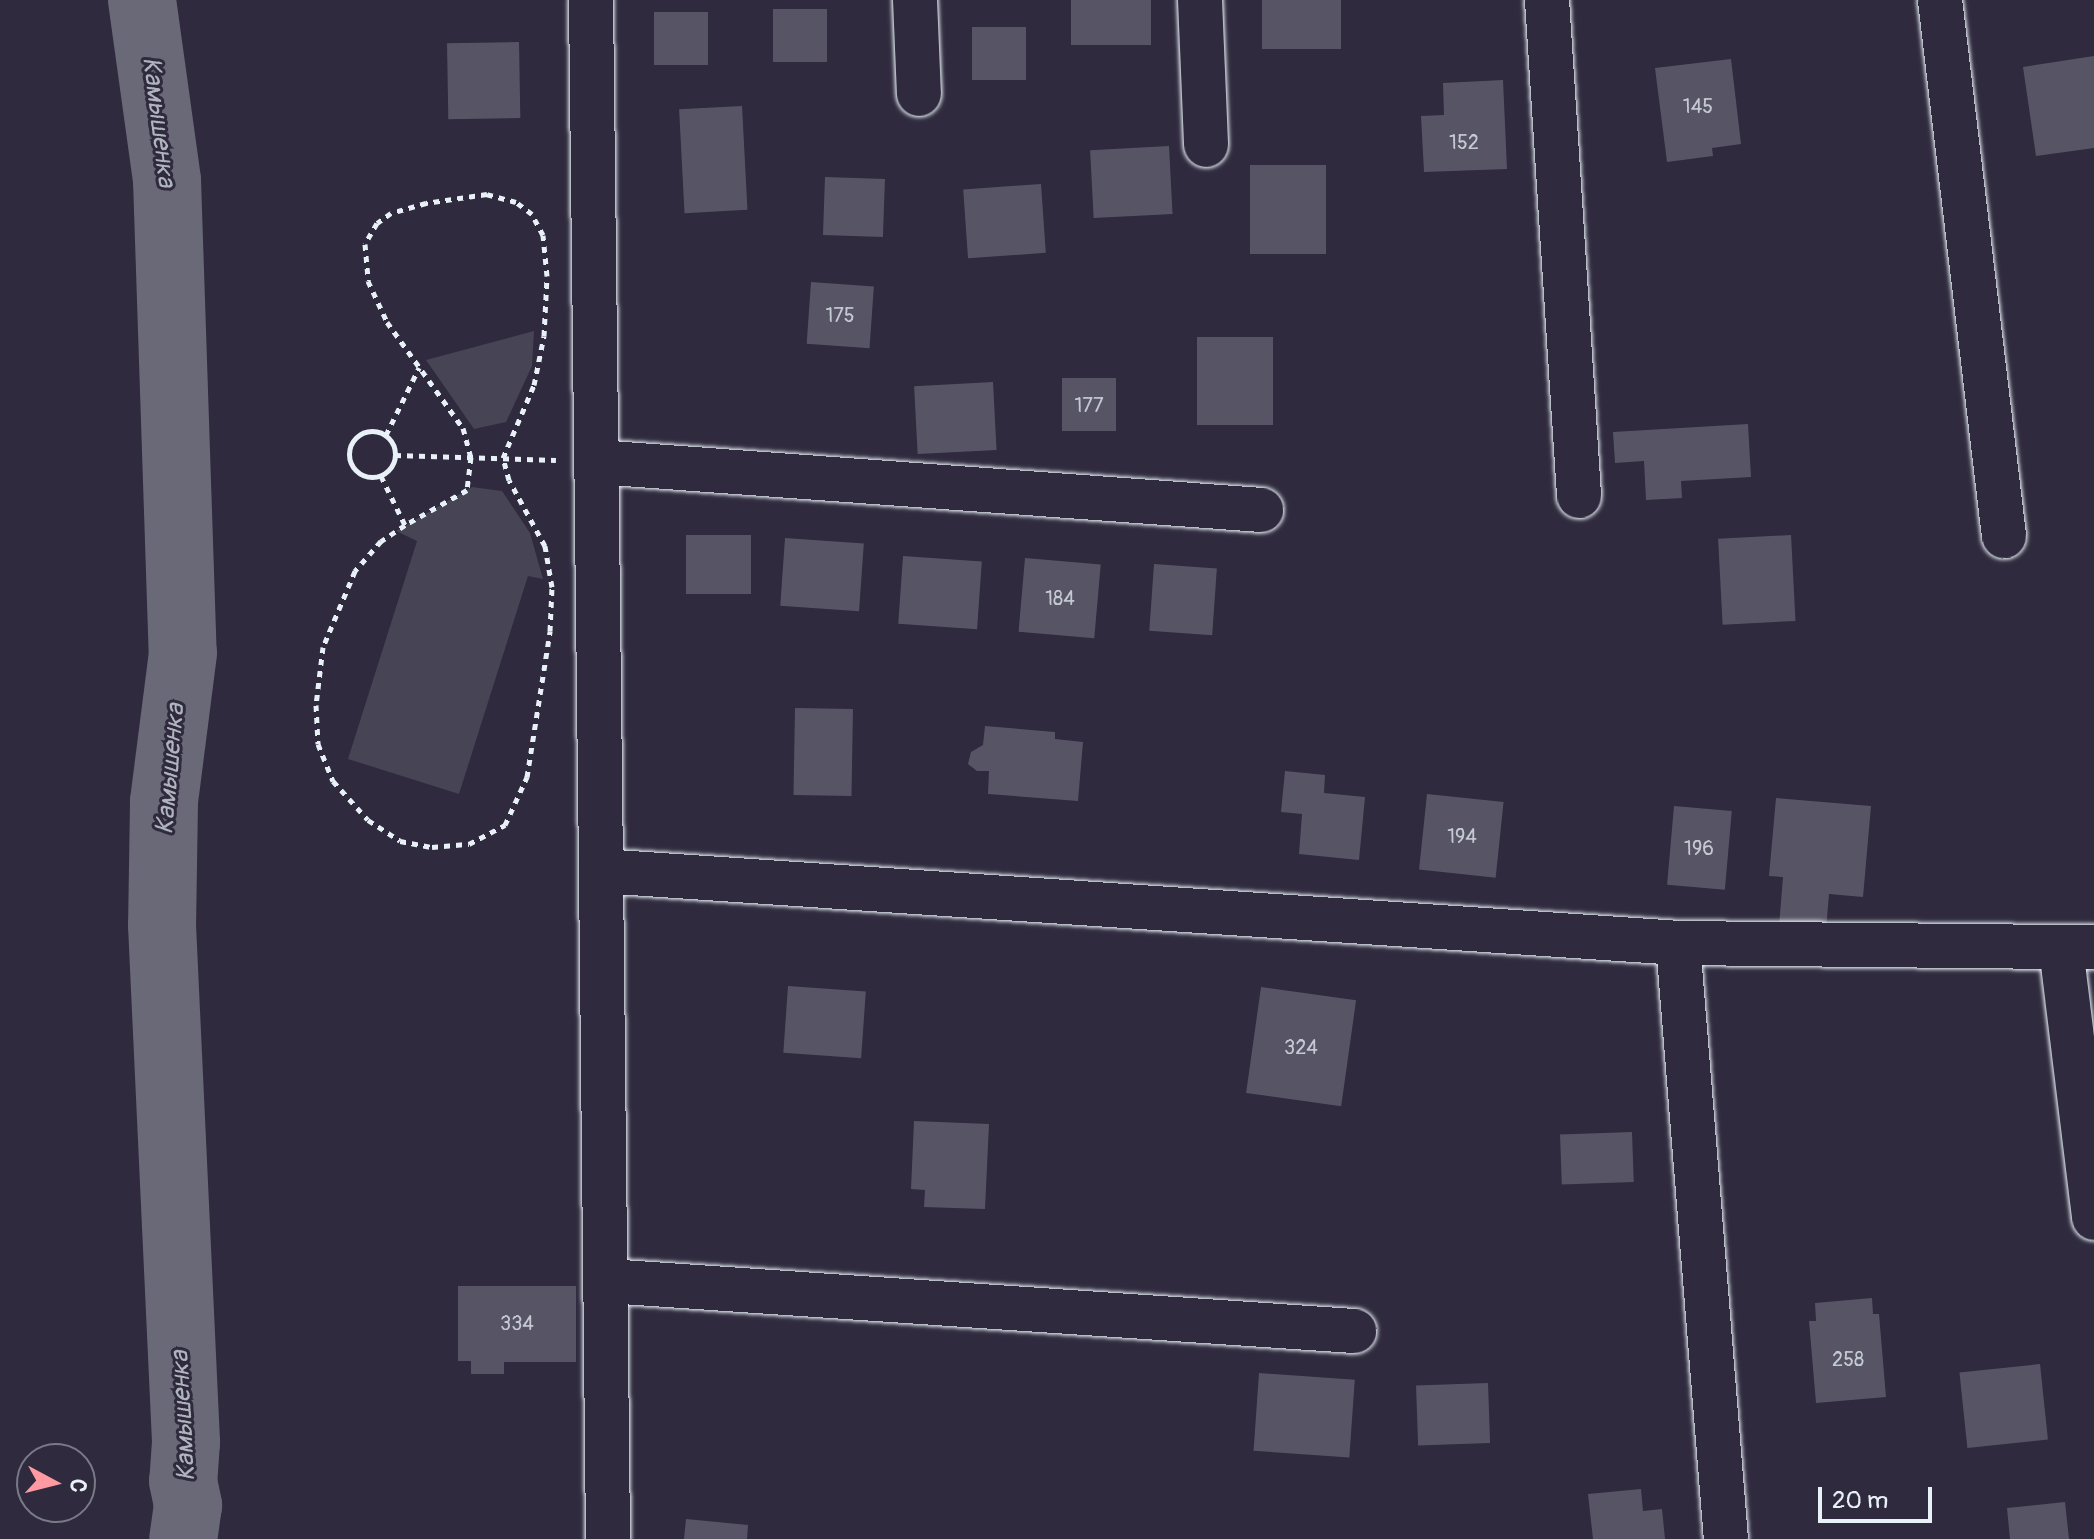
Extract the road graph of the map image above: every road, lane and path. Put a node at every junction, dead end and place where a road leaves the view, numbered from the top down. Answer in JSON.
{"nodes":[{"id":1,"x":591,"y":0,"type":"edge"},
{"id":2,"x":915,"y":0,"type":"edge"},
{"id":3,"x":1200,"y":0,"type":"edge"},
{"id":4,"x":1547,"y":0,"type":"edge"},
{"id":5,"x":1940,"y":0,"type":"edge"},
{"id":6,"x":919,"y":94,"type":"dead end"},
{"id":7,"x":1206,"y":145,"type":"dead end"},
{"id":8,"x":419,"y":368,"type":"junction"},
{"id":9,"x":386,"y":435,"type":"junction"},
{"id":10,"x":395,"y":455,"type":"junction"},
{"id":11,"x":471,"y":457,"type":"junction"},
{"id":12,"x":503,"y":458,"type":"junction"},
{"id":13,"x":597,"y":462,"type":"junction"},
{"id":14,"x":381,"y":476,"type":"junction"},
{"id":15,"x":1579,"y":496,"type":"dead end"},
{"id":16,"x":1261,"y":510,"type":"dead end"},
{"id":17,"x":405,"y":525,"type":"junction"},
{"id":18,"x":2004,"y":536,"type":"dead end"},
{"id":19,"x":601,"y":871,"type":"junction"},
{"id":20,"x":1678,"y":943,"type":"junction"},
{"id":21,"x":2078,"y":947,"type":"edge"},
{"id":22,"x":2094,"y":1218,"type":"edge"},
{"id":23,"x":607,"y":1281,"type":"junction"},
{"id":24,"x":1354,"y":1331,"type":"dead end"},
{"id":25,"x":608,"y":1539,"type":"edge"},
{"id":26,"x":1726,"y":1539,"type":"edge"}],
"edges":[{"from":1,"to":13,"type":"lane"},
{"from":2,"to":6,"type":"lane"},
{"from":3,"to":7,"type":"lane"},
{"from":4,"to":15,"type":"lane"},
{"from":5,"to":18,"type":"lane"},
{"from":8,"to":9,"type":"path"},
{"from":8,"to":11,"type":"path"},
{"from":8,"to":12,"type":"path"},
{"from":9,"to":10,"type":"path"},
{"from":9,"to":14,"type":"path"},
{"from":10,"to":11,"type":"path"},
{"from":10,"to":14,"type":"path"},
{"from":11,"to":12,"type":"path"},
{"from":11,"to":17,"type":"path"},
{"from":12,"to":13,"type":"path"},
{"from":12,"to":17,"type":"path"},
{"from":13,"to":16,"type":"lane"},
{"from":13,"to":19,"type":"lane"},
{"from":14,"to":17,"type":"path"},
{"from":19,"to":20,"type":"lane"},
{"from":19,"to":23,"type":"lane"},
{"from":20,"to":21,"type":"lane"},
{"from":20,"to":26,"type":"lane"},
{"from":21,"to":22,"type":"lane"},
{"from":23,"to":24,"type":"lane"},
{"from":23,"to":25,"type":"lane"}]}
